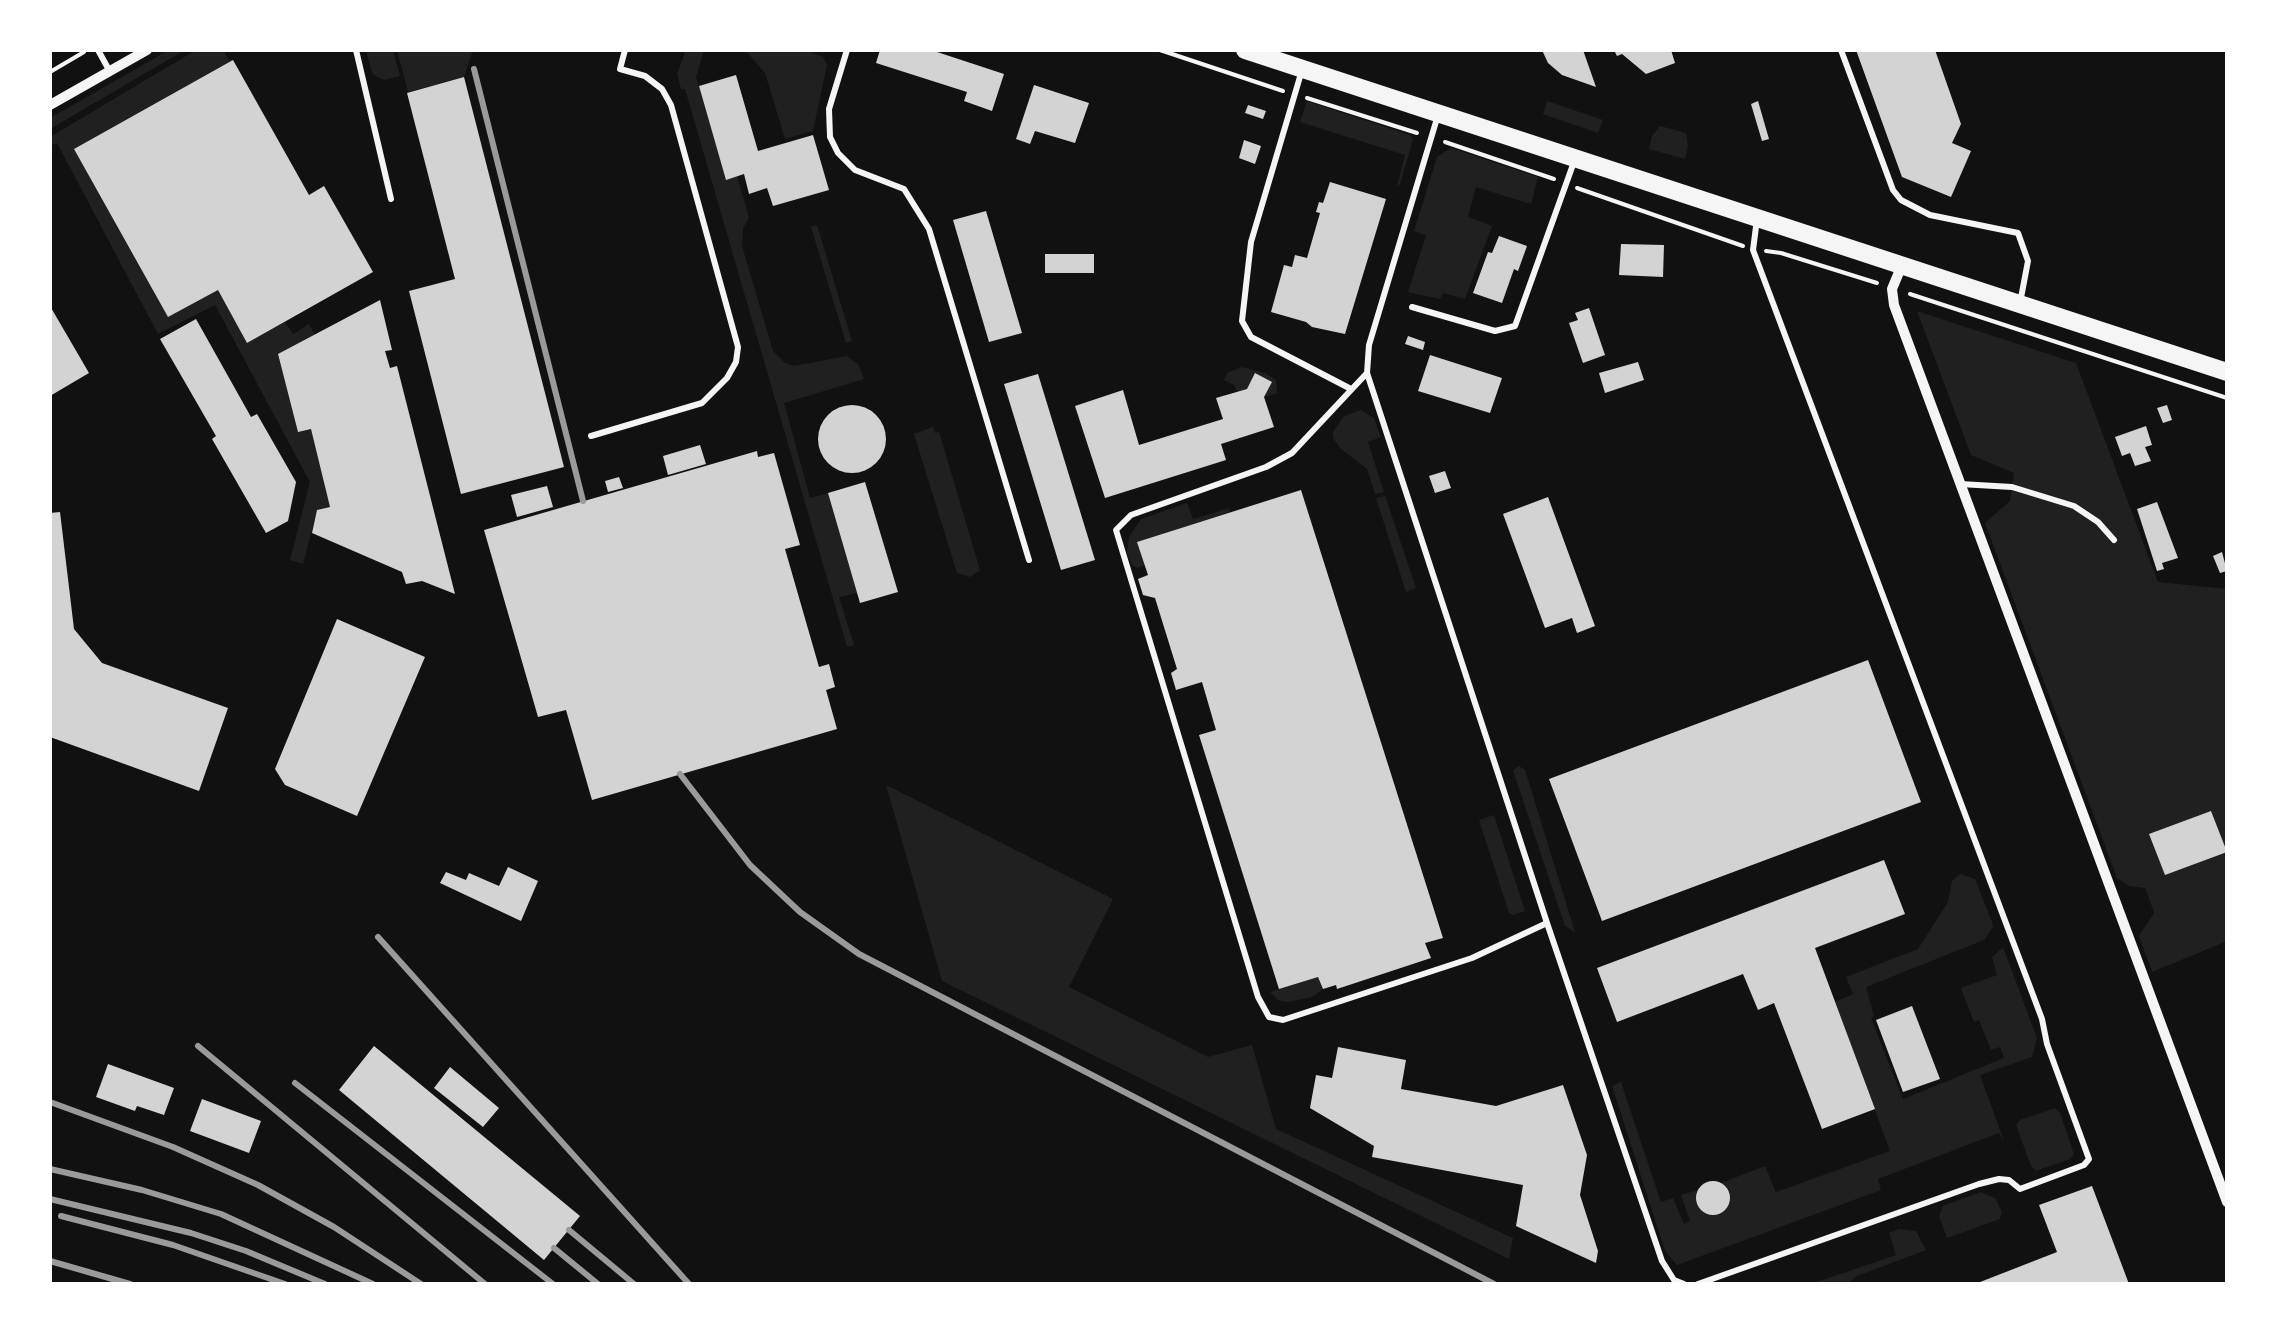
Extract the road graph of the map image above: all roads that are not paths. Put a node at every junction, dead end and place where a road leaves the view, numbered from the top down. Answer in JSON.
{"nodes":[{"id":1,"x":98,"y":50,"type":"edge"},
{"id":2,"x":147,"y":50,"type":"edge"},
{"id":3,"x":356,"y":50,"type":"edge"},
{"id":4,"x":625,"y":50,"type":"edge"},
{"id":5,"x":847,"y":50,"type":"edge"},
{"id":6,"x":1245,"y":50,"type":"edge"},
{"id":7,"x":1841,"y":50,"type":"edge"},
{"id":8,"x":1302,"y":69,"type":"junction"},
{"id":9,"x":110,"y":71,"type":"junction"},
{"id":10,"x":50,"y":105,"type":"edge"},
{"id":11,"x":1439,"y":114,"type":"junction"},
{"id":12,"x":1575,"y":158,"type":"junction"},
{"id":13,"x":390,"y":199,"type":"dead end"},
{"id":14,"x":1757,"y":218,"type":"junction"},
{"id":15,"x":1902,"y":266,"type":"junction"},
{"id":16,"x":2019,"y":304,"type":"junction"},
{"id":17,"x":1412,"y":307,"type":"dead end"},
{"id":18,"x":1367,"y":372,"type":"junction"},
{"id":19,"x":2227,"y":372,"type":"edge"},
{"id":20,"x":1351,"y":390,"type":"junction"},
{"id":21,"x":591,"y":436,"type":"dead end"},
{"id":22,"x":1958,"y":484,"type":"junction"},
{"id":23,"x":2114,"y":540,"type":"dead end"},
{"id":24,"x":1029,"y":560,"type":"dead end"},
{"id":25,"x":1547,"y":923,"type":"junction"},
{"id":26,"x":2227,"y":1202,"type":"edge"},
{"id":27,"x":1684,"y":1284,"type":"edge"},
{"id":28,"x":1698,"y":1284,"type":"edge"}],
"edges":[{"from":1,"to":9,"type":"lane"},
{"from":2,"to":9,"type":"street"},
{"from":3,"to":13,"type":"lane"},
{"from":4,"to":21,"type":"lane"},
{"from":5,"to":24,"type":"lane"},
{"from":6,"to":8,"type":"main road"},
{"from":7,"to":16,"type":"lane"},
{"from":8,"to":11,"type":"main road"},
{"from":8,"to":20,"type":"lane"},
{"from":9,"to":10,"type":"street"},
{"from":11,"to":12,"type":"main road"},
{"from":11,"to":18,"type":"lane"},
{"from":12,"to":14,"type":"main road"},
{"from":12,"to":17,"type":"lane"},
{"from":14,"to":15,"type":"main road"},
{"from":14,"to":28,"type":"lane"},
{"from":15,"to":16,"type":"main road"},
{"from":15,"to":22,"type":"street"},
{"from":16,"to":19,"type":"main road"},
{"from":18,"to":20,"type":"lane"},
{"from":18,"to":25,"type":"lane"},
{"from":20,"to":25,"type":"lane"},
{"from":22,"to":23,"type":"lane"},
{"from":22,"to":26,"type":"street"},
{"from":25,"to":27,"type":"lane"}]}
